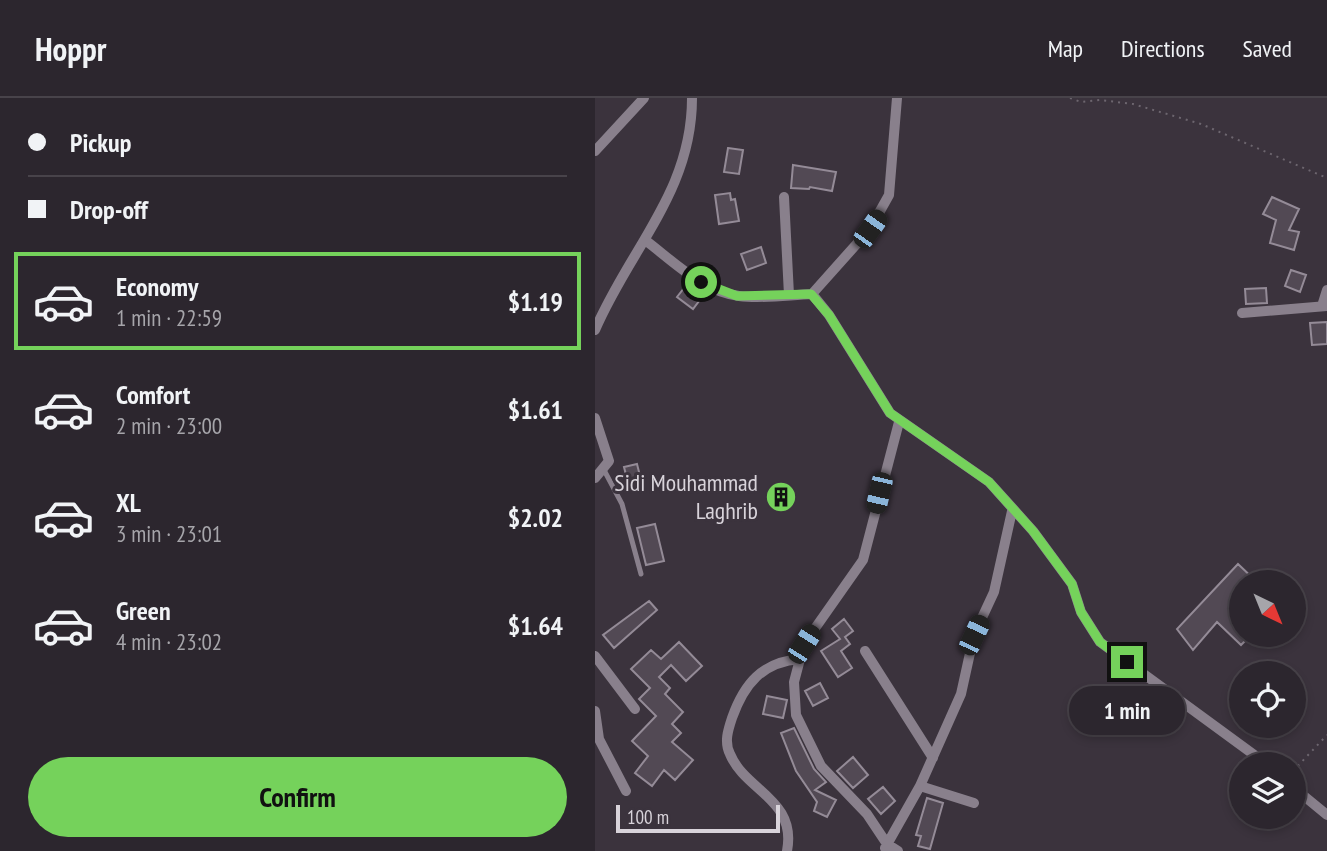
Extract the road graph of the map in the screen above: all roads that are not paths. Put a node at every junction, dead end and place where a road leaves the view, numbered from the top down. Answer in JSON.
{"nodes":[{"id":1,"x":644,"y":98,"type":"edge"},
{"id":2,"x":692,"y":98,"type":"edge"},
{"id":3,"x":897,"y":98,"type":"edge"},
{"id":4,"x":595,"y":151,"type":"edge"},
{"id":5,"x":785,"y":197,"type":"dead end"},
{"id":6,"x":645,"y":240,"type":"junction"},
{"id":7,"x":1327,"y":290,"type":"edge"},
{"id":8,"x":811,"y":294,"type":"junction"},
{"id":9,"x":789,"y":295,"type":"junction"},
{"id":10,"x":1324,"y":306,"type":"edge"},
{"id":11,"x":1242,"y":313,"type":"dead end"},
{"id":12,"x":595,"y":330,"type":"edge"},
{"id":13,"x":595,"y":418,"type":"edge"},
{"id":14,"x":899,"y":422,"type":"junction"},
{"id":15,"x":604,"y":470,"type":"junction"},
{"id":16,"x":595,"y":478,"type":"edge"},
{"id":17,"x":1013,"y":511,"type":"junction"},
{"id":18,"x":641,"y":574,"type":"dead end"},
{"id":19,"x":865,"y":651,"type":"dead end"},
{"id":20,"x":595,"y":656,"type":"edge"},
{"id":21,"x":800,"y":659,"type":"junction"},
{"id":22,"x":635,"y":709,"type":"dead end"},
{"id":23,"x":595,"y":711,"type":"edge"},
{"id":24,"x":1250,"y":752,"type":"edge"},
{"id":25,"x":933,"y":758,"type":"junction"},
{"id":26,"x":920,"y":786,"type":"junction"},
{"id":27,"x":626,"y":791,"type":"dead end"},
{"id":28,"x":1306,"y":798,"type":"edge"},
{"id":29,"x":974,"y":803,"type":"dead end"},
{"id":30,"x":1327,"y":816,"type":"edge"},
{"id":31,"x":885,"y":848,"type":"edge"},
{"id":32,"x":787,"y":851,"type":"edge"},
{"id":33,"x":898,"y":851,"type":"edge"}],
"edges":[{"from":1,"to":4,"type":"street"},
{"from":2,"to":6,"type":"street"},
{"from":3,"to":8,"type":"street"},
{"from":5,"to":9,"type":"street"},
{"from":6,"to":9,"type":"street"},
{"from":6,"to":12,"type":"street"},
{"from":7,"to":10,"type":"street"},
{"from":8,"to":9,"type":"street"},
{"from":8,"to":14,"type":"street"},
{"from":10,"to":11,"type":"street"},
{"from":13,"to":15,"type":"street"},
{"from":14,"to":17,"type":"street"},
{"from":14,"to":21,"type":"street"},
{"from":15,"to":16,"type":"street"},
{"from":15,"to":18,"type":"lane"},
{"from":17,"to":24,"type":"street"},
{"from":17,"to":25,"type":"street"},
{"from":19,"to":25,"type":"street"},
{"from":20,"to":22,"type":"street"},
{"from":21,"to":31,"type":"street"},
{"from":21,"to":32,"type":"street"},
{"from":23,"to":27,"type":"street"},
{"from":25,"to":26,"type":"street"},
{"from":26,"to":29,"type":"street"},
{"from":26,"to":31,"type":"street"},
{"from":28,"to":30,"type":"street"},
{"from":31,"to":33,"type":"street"}]}
